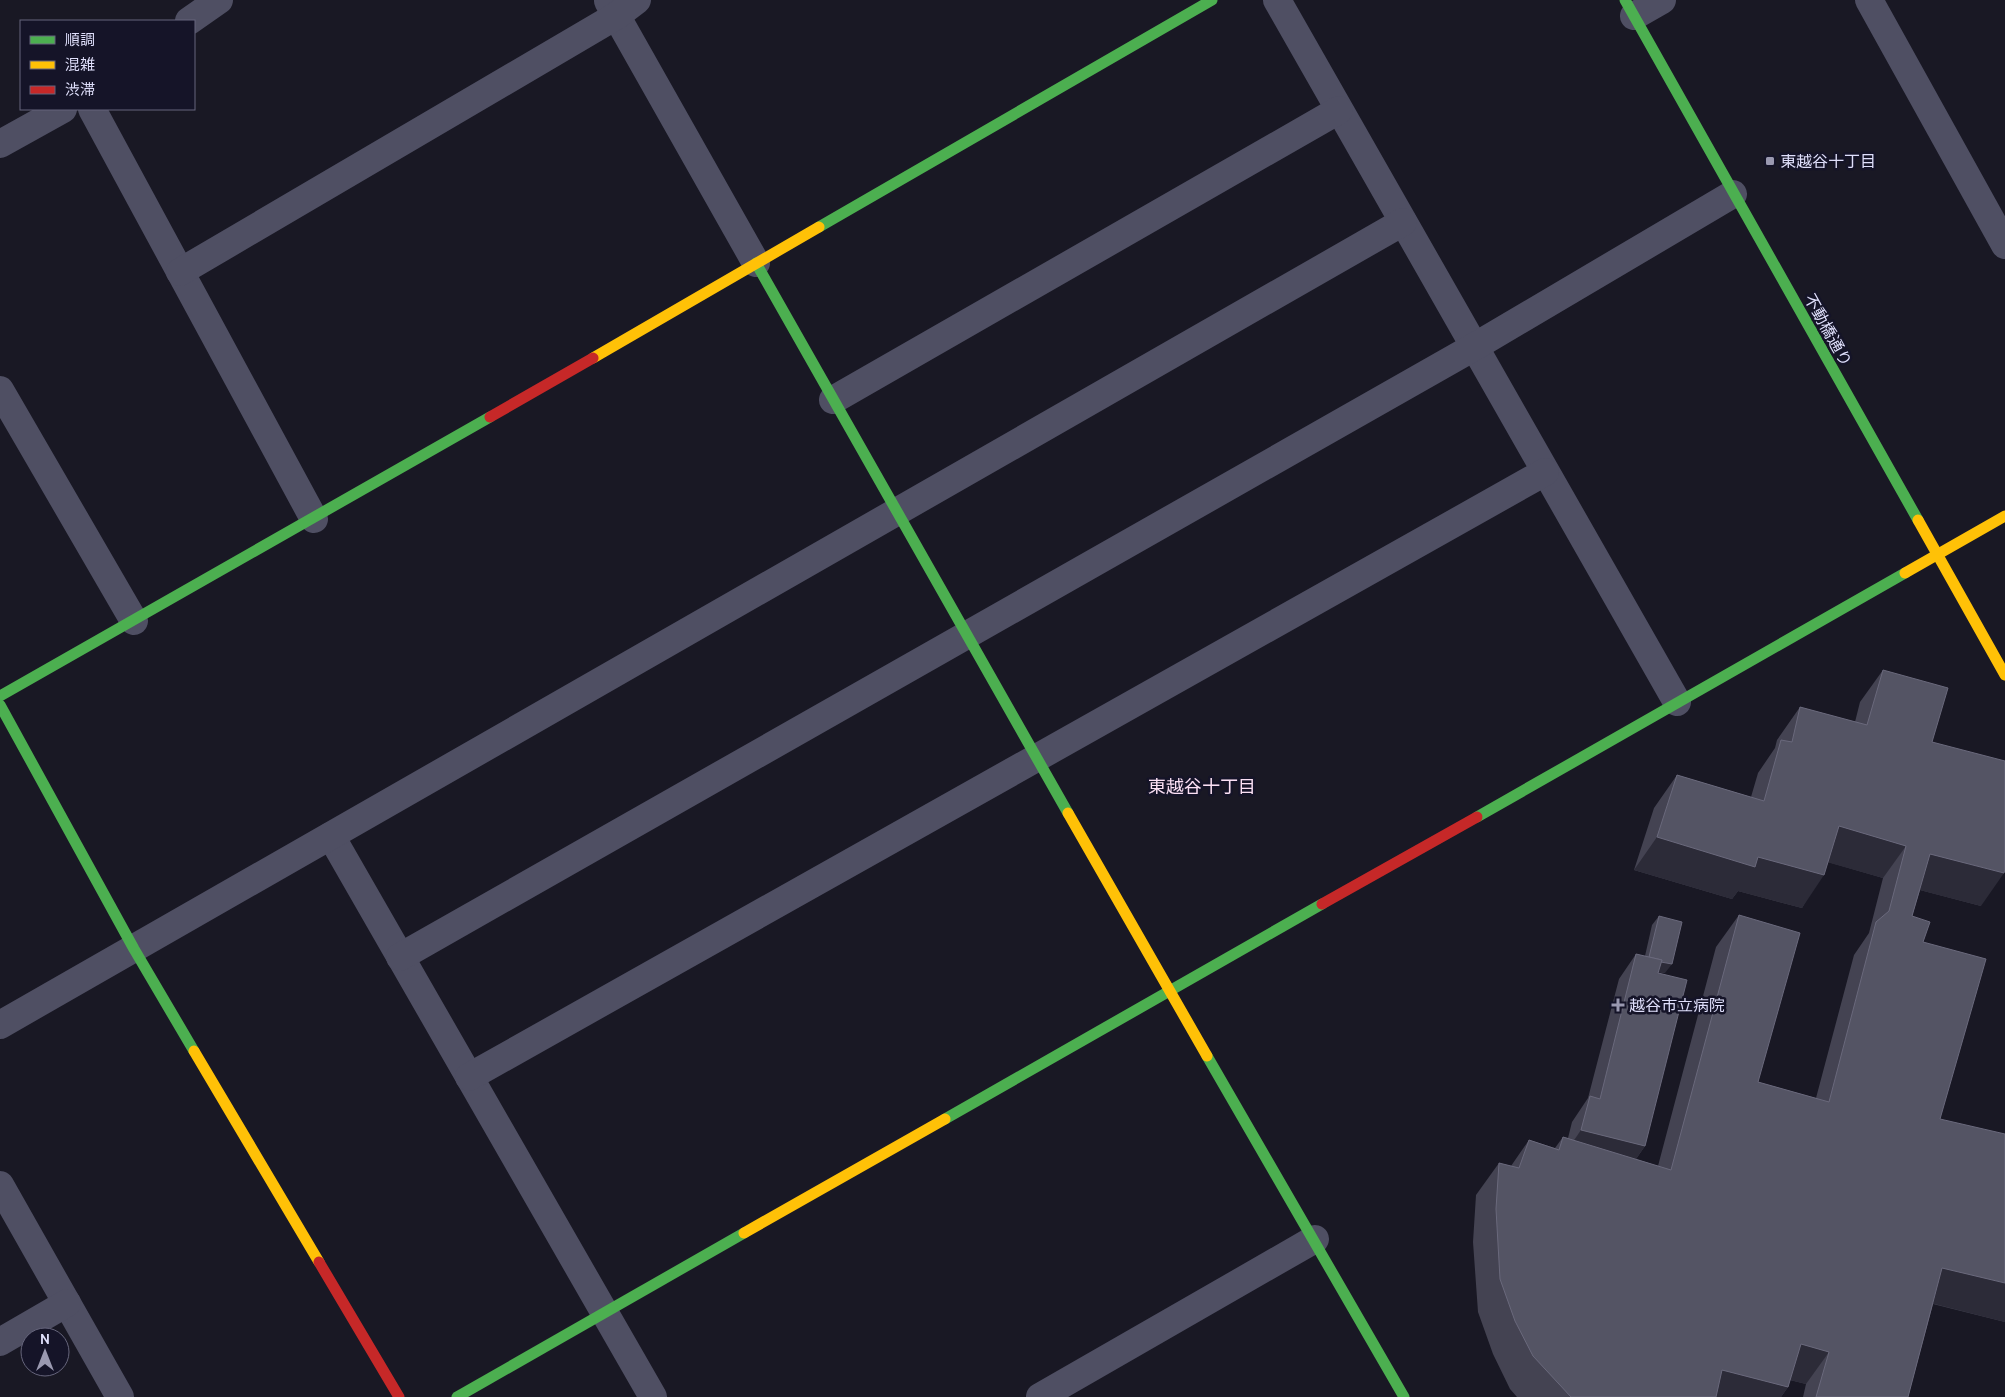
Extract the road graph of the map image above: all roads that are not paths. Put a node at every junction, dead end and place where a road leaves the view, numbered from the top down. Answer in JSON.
{"nodes":[{"id":1,"x":219,"y":0,"type":"edge"},
{"id":2,"x":638,"y":0,"type":"edge"},
{"id":3,"x":1212,"y":0,"type":"edge"},
{"id":4,"x":1277,"y":0,"type":"edge"},
{"id":5,"x":1662,"y":0,"type":"edge"},
{"id":6,"x":1869,"y":0,"type":"edge"},
{"id":7,"x":612,"y":8,"type":"edge"},
{"id":8,"x":1630,"y":8,"type":"edge"},
{"id":9,"x":190,"y":20,"type":"edge"},
{"id":10,"x":61,"y":110,"type":"edge"},
{"id":11,"x":93,"y":110,"type":"edge"},
{"id":12,"x":1339,"y":110,"type":"junction"},
{"id":13,"x":0,"y":144,"type":"edge"},
{"id":14,"x":1733,"y":194,"type":"junction"},
{"id":15,"x":1996,"y":206,"type":"edge"},
{"id":16,"x":1403,"y":222,"type":"junction"},
{"id":17,"x":2005,"y":245,"type":"edge"},
{"id":18,"x":756,"y":263,"type":"junction"},
{"id":19,"x":180,"y":272,"type":"junction"},
{"id":20,"x":1474,"y":347,"type":"junction"},
{"id":21,"x":0,"y":390,"type":"edge"},
{"id":22,"x":833,"y":400,"type":"junction"},
{"id":23,"x":1545,"y":472,"type":"junction"},
{"id":24,"x":897,"y":512,"type":"junction"},
{"id":25,"x":2005,"y":516,"type":"edge"},
{"id":26,"x":314,"y":520,"type":"junction"},
{"id":27,"x":1936,"y":555,"type":"junction"},
{"id":28,"x":134,"y":621,"type":"junction"},
{"id":29,"x":967,"y":636,"type":"junction"},
{"id":30,"x":2005,"y":675,"type":"edge"},
{"id":31,"x":0,"y":696,"type":"edge"},
{"id":32,"x":1677,"y":702,"type":"junction"},
{"id":33,"x":0,"y":704,"type":"edge"},
{"id":34,"x":1036,"y":758,"type":"junction"},
{"id":35,"x":331,"y":836,"type":"junction"},
{"id":36,"x":134,"y":949,"type":"junction"},
{"id":37,"x":400,"y":957,"type":"junction"},
{"id":38,"x":1172,"y":990,"type":"junction"},
{"id":39,"x":0,"y":1025,"type":"edge"},
{"id":40,"x":469,"y":1076,"type":"junction"},
{"id":41,"x":0,"y":1185,"type":"edge"},
{"id":42,"x":1315,"y":1239,"type":"junction"},
{"id":43,"x":67,"y":1304,"type":"junction"},
{"id":44,"x":605,"y":1314,"type":"junction"},
{"id":45,"x":0,"y":1342,"type":"edge"},
{"id":46,"x":120,"y":1397,"type":"edge"},
{"id":47,"x":399,"y":1397,"type":"edge"},
{"id":48,"x":457,"y":1397,"type":"edge"},
{"id":49,"x":653,"y":1397,"type":"edge"},
{"id":50,"x":1040,"y":1397,"type":"edge"},
{"id":51,"x":1404,"y":1397,"type":"edge"}],
"edges":[{"from":1,"to":9,"type":"street"},
{"from":2,"to":7,"type":"street"},
{"from":3,"to":18,"type":"street"},
{"from":4,"to":12,"type":"street"},
{"from":5,"to":8,"type":"street"},
{"from":6,"to":15,"type":"street"},
{"from":7,"to":18,"type":"street"},
{"from":7,"to":19,"type":"street"},
{"from":8,"to":14,"type":"street","name":"不動橋通り"},
{"from":10,"to":13,"type":"street"},
{"from":11,"to":19,"type":"street"},
{"from":12,"to":16,"type":"street"},
{"from":12,"to":22,"type":"street"},
{"from":14,"to":20,"type":"street"},
{"from":14,"to":27,"type":"street","name":"不動橋通り"},
{"from":15,"to":17,"type":"street"},
{"from":16,"to":20,"type":"street"},
{"from":16,"to":24,"type":"street"},
{"from":18,"to":22,"type":"street"},
{"from":18,"to":26,"type":"street"},
{"from":19,"to":26,"type":"street"},
{"from":20,"to":23,"type":"street"},
{"from":20,"to":29,"type":"street"},
{"from":21,"to":28,"type":"street"},
{"from":22,"to":24,"type":"street"},
{"from":23,"to":32,"type":"street"},
{"from":23,"to":34,"type":"street"},
{"from":24,"to":29,"type":"street"},
{"from":24,"to":35,"type":"street"},
{"from":25,"to":27,"type":"street"},
{"from":26,"to":28,"type":"street"},
{"from":27,"to":30,"type":"street","name":"不動橋通り"},
{"from":27,"to":32,"type":"street"},
{"from":28,"to":31,"type":"street"},
{"from":29,"to":34,"type":"street"},
{"from":29,"to":37,"type":"street"},
{"from":32,"to":38,"type":"street"},
{"from":33,"to":36,"type":"street"},
{"from":34,"to":38,"type":"street"},
{"from":34,"to":40,"type":"street"},
{"from":35,"to":36,"type":"street"},
{"from":35,"to":37,"type":"street"},
{"from":36,"to":39,"type":"street"},
{"from":36,"to":47,"type":"street"},
{"from":37,"to":40,"type":"street"},
{"from":38,"to":42,"type":"street"},
{"from":38,"to":44,"type":"street"},
{"from":40,"to":44,"type":"street"},
{"from":41,"to":43,"type":"street"},
{"from":42,"to":50,"type":"street"},
{"from":42,"to":51,"type":"street"},
{"from":43,"to":45,"type":"street"},
{"from":43,"to":46,"type":"street"},
{"from":44,"to":48,"type":"street"},
{"from":44,"to":49,"type":"street"}]}
